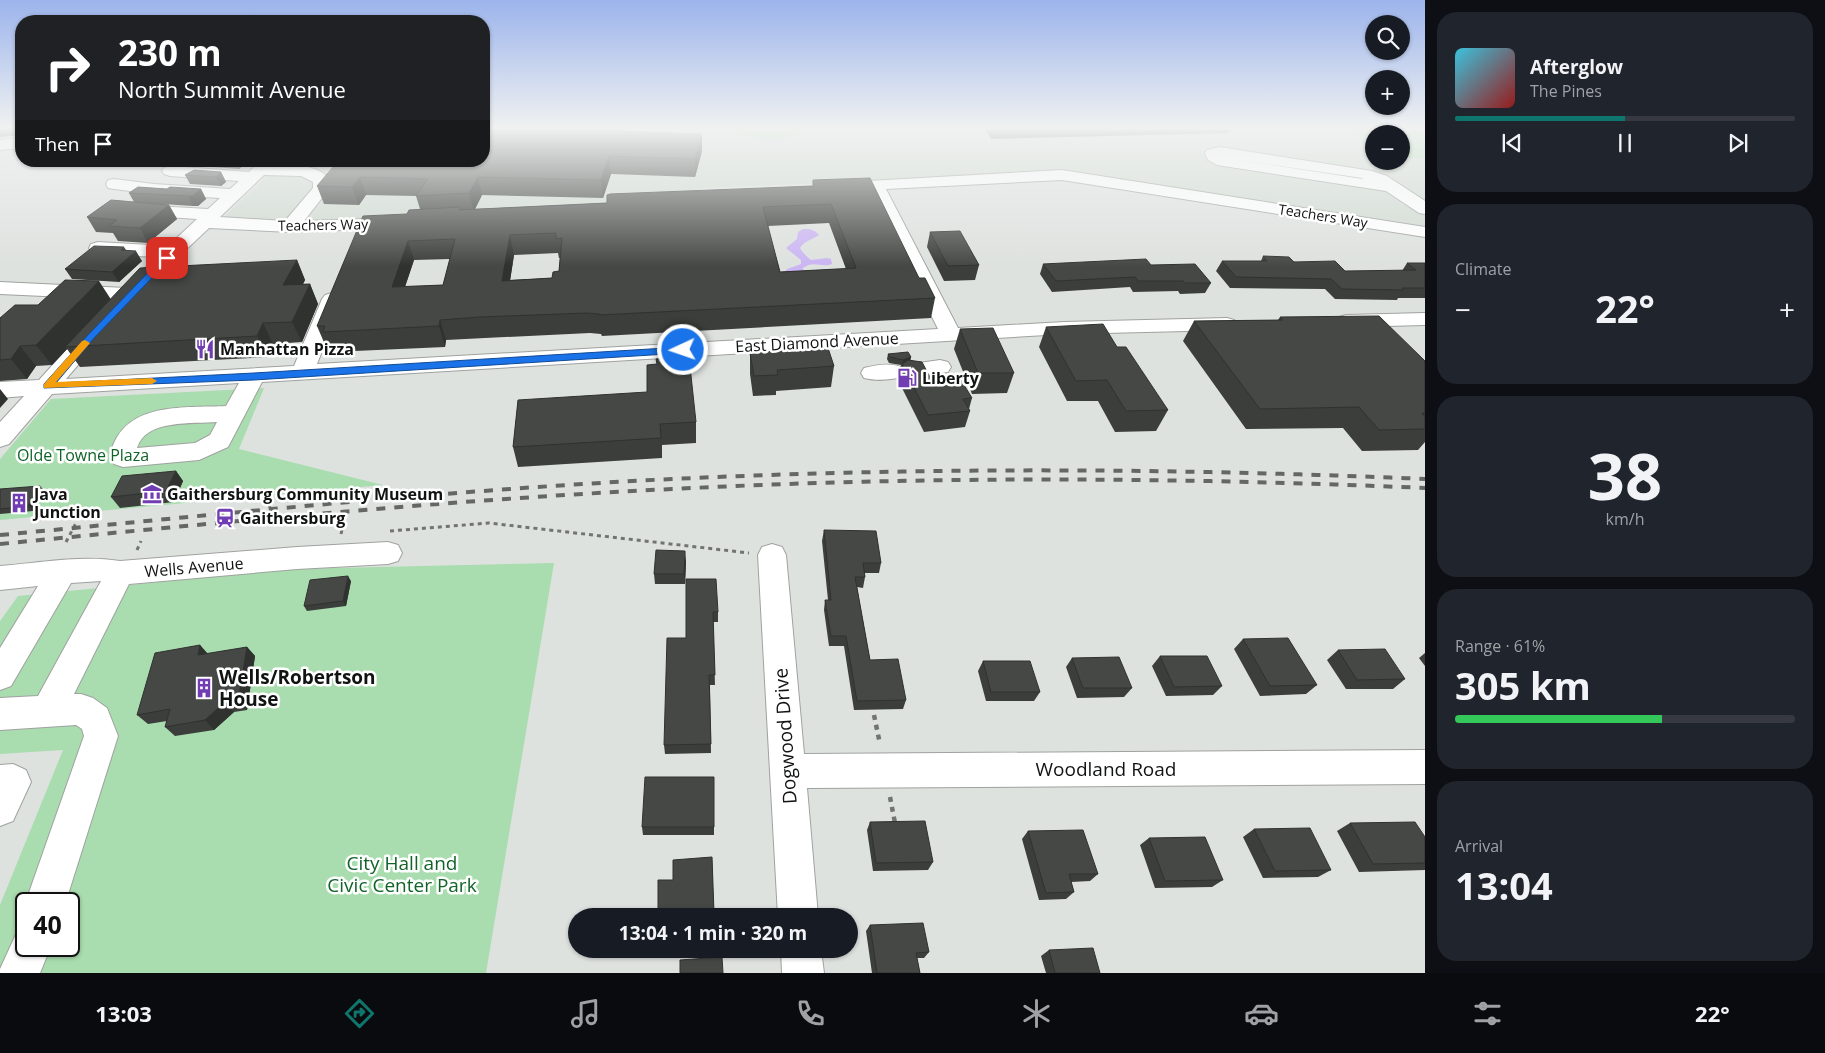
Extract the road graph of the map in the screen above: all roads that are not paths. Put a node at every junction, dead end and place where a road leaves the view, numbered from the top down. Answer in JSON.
{"nodes":[{"id":1,"x":256,"y":174,"type":"edge"},
{"id":2,"x":312,"y":174,"type":"edge"},
{"id":3,"x":1308,"y":174,"type":"edge"},
{"id":4,"x":1367,"y":174,"type":"edge"},
{"id":5,"x":1062,"y":175,"type":"joint"},
{"id":6,"x":114,"y":184,"type":"dead end"},
{"id":7,"x":875,"y":184,"type":"junction"},
{"id":8,"x":1388,"y":186,"type":"junction"},
{"id":9,"x":817,"y":188,"type":"edge"},
{"id":10,"x":234,"y":194,"type":"junction"},
{"id":11,"x":1425,"y":208,"type":"edge"},
{"id":12,"x":127,"y":209,"type":"edge"},
{"id":13,"x":1378,"y":212,"type":"dead end"},
{"id":14,"x":209,"y":218,"type":"junction"},
{"id":15,"x":412,"y":222,"type":"edge"},
{"id":16,"x":290,"y":227,"type":"junction"},
{"id":17,"x":1422,"y":231,"type":"edge"},
{"id":18,"x":98,"y":248,"type":"edge"},
{"id":19,"x":173,"y":252,"type":"junction"},
{"id":20,"x":338,"y":286,"type":"edge"},
{"id":21,"x":0,"y":288,"type":"edge"},
{"id":22,"x":132,"y":294,"type":"junction"},
{"id":23,"x":1425,"y":319,"type":"edge"},
{"id":24,"x":1325,"y":322,"type":"edge"},
{"id":25,"x":1243,"y":323,"type":"edge"},
{"id":26,"x":951,"y":334,"type":"junction"},
{"id":27,"x":937,"y":359,"type":"joint"},
{"id":28,"x":302,"y":373,"type":"junction"},
{"id":29,"x":254,"y":376,"type":"junction"},
{"id":30,"x":47,"y":386,"type":"junction"},
{"id":31,"x":0,"y":390,"type":"edge"},
{"id":32,"x":234,"y":413,"type":"dead end"},
{"id":33,"x":0,"y":438,"type":"edge"},
{"id":34,"x":386,"y":542,"type":"road end"},
{"id":35,"x":772,"y":555,"type":"road end"},
{"id":36,"x":63,"y":571,"type":"junction"},
{"id":37,"x":120,"y":573,"type":"junction"},
{"id":38,"x":0,"y":578,"type":"edge"},
{"id":39,"x":0,"y":676,"type":"edge"},
{"id":40,"x":48,"y":711,"type":"junction"},
{"id":41,"x":0,"y":714,"type":"edge"},
{"id":42,"x":1425,"y":767,"type":"edge"},
{"id":43,"x":787,"y":771,"type":"junction"},
{"id":44,"x":0,"y":783,"type":"edge"},
{"id":45,"x":0,"y":808,"type":"edge"},
{"id":46,"x":49,"y":892,"type":"edge"},
{"id":47,"x":797,"y":908,"type":"edge"},
{"id":48,"x":26,"y":957,"type":"edge"},
{"id":49,"x":802,"y":958,"type":"edge"},
{"id":50,"x":19,"y":973,"type":"edge"},
{"id":51,"x":803,"y":973,"type":"edge"}],
"edges":[{"from":1,"to":10,"type":"street"},
{"from":2,"to":16,"type":"street"},
{"from":3,"to":8,"type":"street"},
{"from":4,"to":8,"type":"street"},
{"from":5,"to":7,"type":"street","name":"Teachers Way"},
{"from":5,"to":17,"type":"street","name":"Teachers Way"},
{"from":6,"to":10,"type":"street"},
{"from":7,"to":9,"type":"street","name":"Teachers Way"},
{"from":7,"to":26,"type":"street"},
{"from":8,"to":11,"type":"street"},
{"from":10,"to":14,"type":"street"},
{"from":12,"to":14,"type":"street","name":"Teachers Way"},
{"from":13,"to":17,"type":"street"},
{"from":14,"to":16,"type":"street","name":"Teachers Way"},
{"from":14,"to":19,"type":"street"},
{"from":15,"to":16,"type":"street","name":"Teachers Way"},
{"from":18,"to":19,"type":"street"},
{"from":19,"to":22,"type":"street"},
{"from":20,"to":28,"type":"street"},
{"from":21,"to":22,"type":"lane"},
{"from":22,"to":30,"type":"street"},
{"from":23,"to":24,"type":"street"},
{"from":25,"to":26,"type":"street","name":"East Diamond Avenue"},
{"from":26,"to":28,"type":"street","name":"East Diamond Avenue"},
{"from":27,"to":27,"type":"street"},
{"from":28,"to":29,"type":"street","name":"East Diamond Avenue"},
{"from":29,"to":30,"type":"street","name":"East Diamond Avenue"},
{"from":29,"to":32,"type":"street"},
{"from":30,"to":31,"type":"street","name":"East Diamond Avenue"},
{"from":30,"to":33,"type":"street"},
{"from":34,"to":37,"type":"street","name":"Wells Avenue"},
{"from":35,"to":43,"type":"street","name":"Dogwood Drive"},
{"from":36,"to":37,"type":"street","name":"Wells Avenue"},
{"from":36,"to":38,"type":"street","name":"Wells Avenue"},
{"from":36,"to":39,"type":"street"},
{"from":37,"to":40,"type":"street"},
{"from":40,"to":41,"type":"street"},
{"from":40,"to":46,"type":"street"},
{"from":42,"to":43,"type":"street","name":"Woodland Road"},
{"from":43,"to":47,"type":"street","name":"Dogwood Drive"},
{"from":44,"to":45,"type":"street"},
{"from":48,"to":50,"type":"street"},
{"from":49,"to":51,"type":"street"}]}
